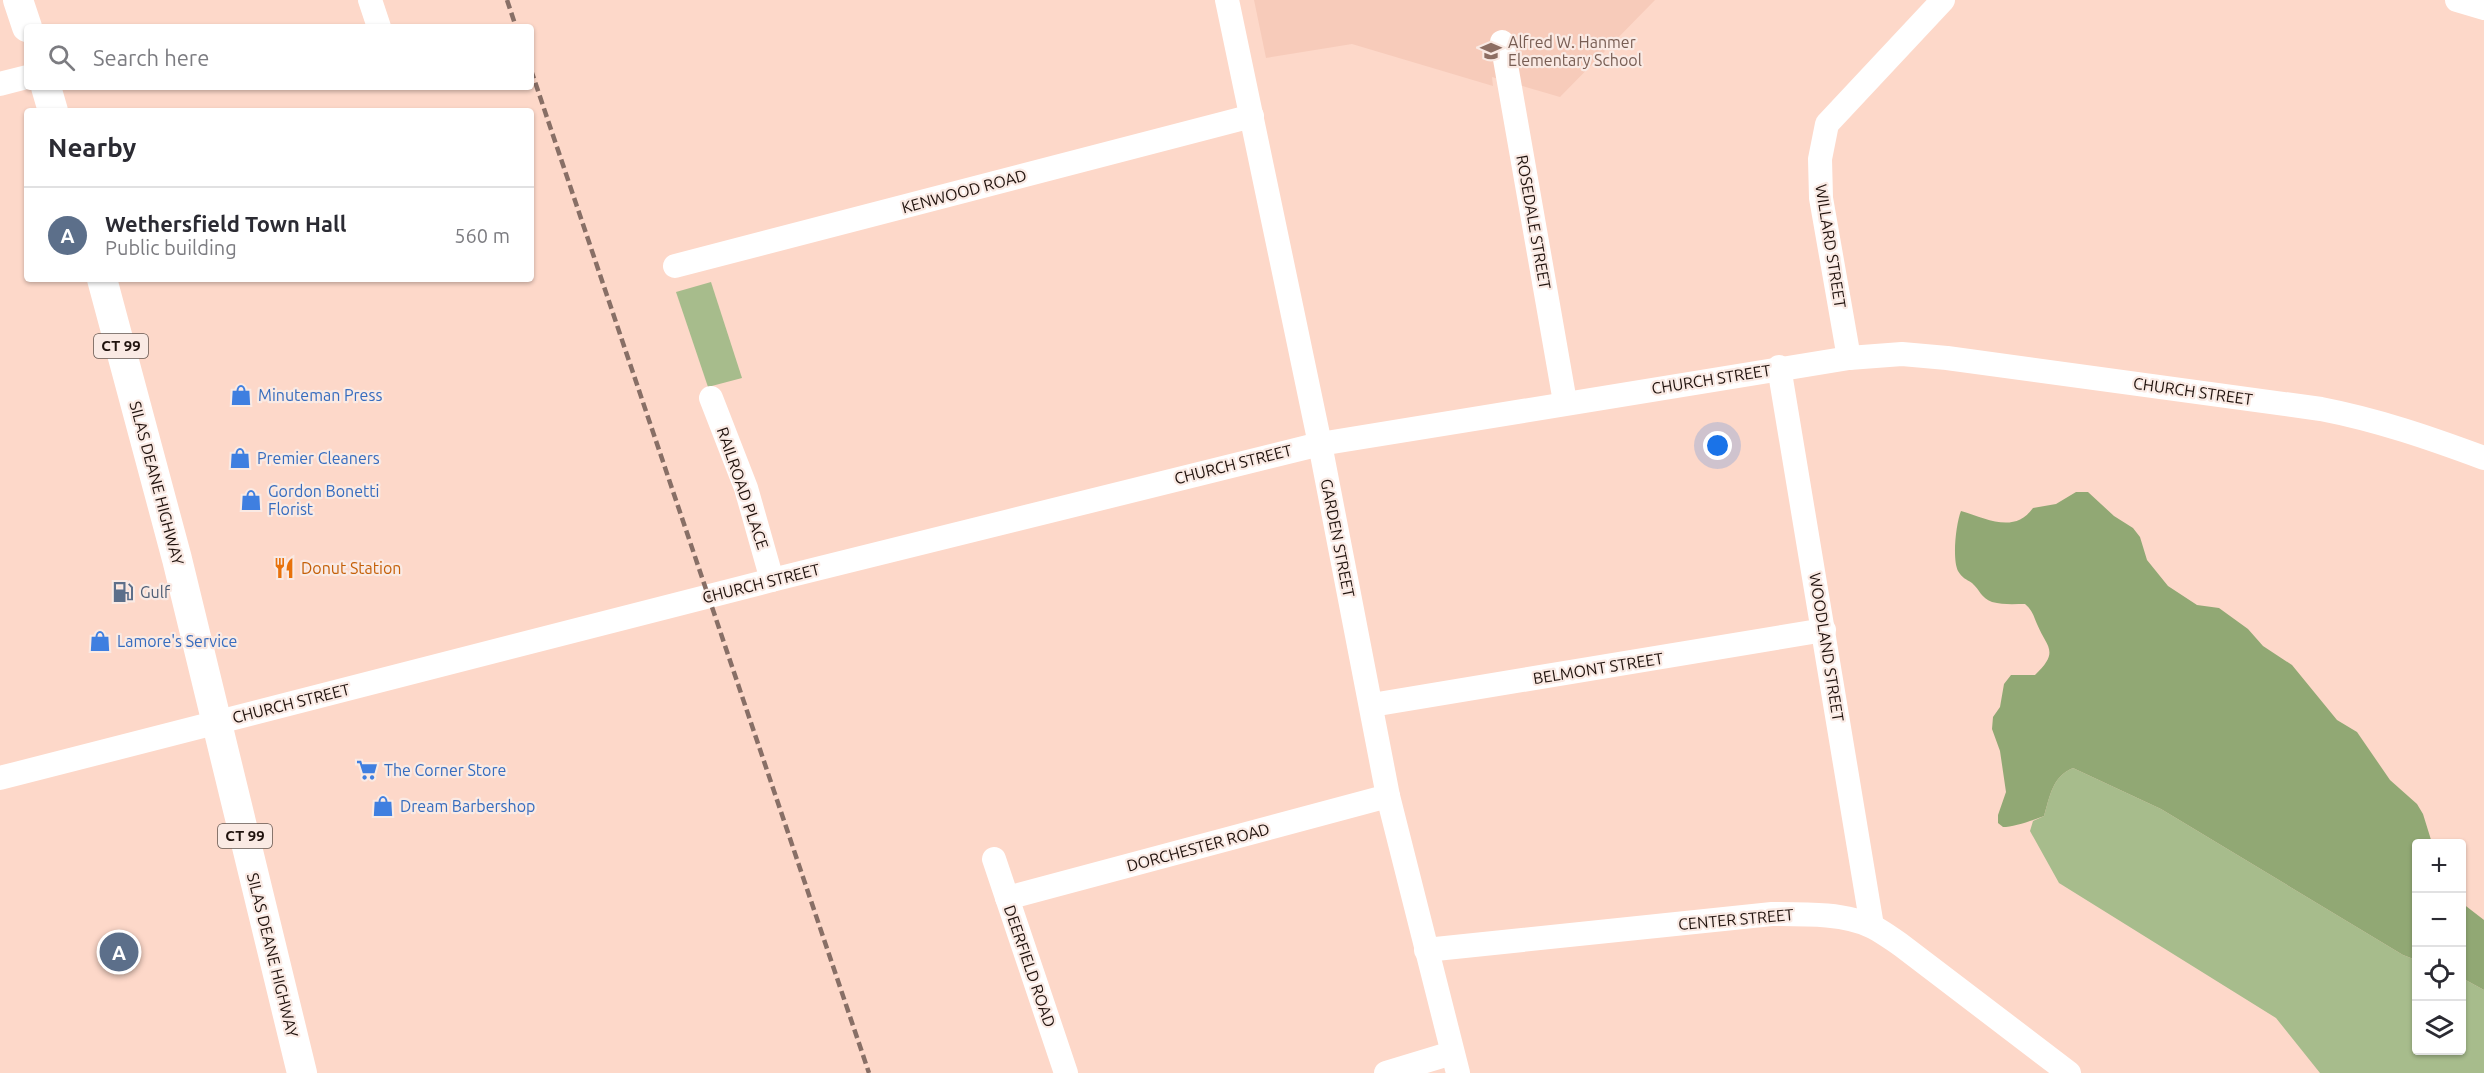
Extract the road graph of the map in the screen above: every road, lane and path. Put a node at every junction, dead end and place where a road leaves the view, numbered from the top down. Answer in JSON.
{"nodes":[{"id":1,"x":18,"y":0,"type":"edge"},
{"id":2,"x":370,"y":0,"type":"edge"},
{"id":3,"x":1227,"y":0,"type":"edge"},
{"id":4,"x":1943,"y":0,"type":"edge"},
{"id":5,"x":2457,"y":0,"type":"edge"},
{"id":6,"x":2484,"y":8,"type":"edge"},
{"id":7,"x":26,"y":24,"type":"edge"},
{"id":8,"x":378,"y":24,"type":"edge"},
{"id":9,"x":1502,"y":42,"type":"dead end"},
{"id":10,"x":24,"y":78,"type":"edge"},
{"id":11,"x":0,"y":84,"type":"edge"},
{"id":12,"x":47,"y":90,"type":"edge"},
{"id":13,"x":52,"y":108,"type":"edge"},
{"id":14,"x":1252,"y":116,"type":"junction"},
{"id":15,"x":675,"y":266,"type":"dead end"},
{"id":16,"x":103,"y":282,"type":"edge"},
{"id":17,"x":1849,"y":358,"type":"junction"},
{"id":18,"x":1779,"y":368,"type":"junction"},
{"id":19,"x":711,"y":398,"type":"dead end"},
{"id":20,"x":1565,"y":402,"type":"junction"},
{"id":21,"x":1320,"y":444,"type":"junction"},
{"id":22,"x":2484,"y":458,"type":"edge"},
{"id":23,"x":772,"y":580,"type":"junction"},
{"id":24,"x":1824,"y":630,"type":"junction"},
{"id":25,"x":1372,"y":705,"type":"junction"},
{"id":26,"x":217,"y":722,"type":"junction"},
{"id":27,"x":0,"y":778,"type":"edge"},
{"id":28,"x":1388,"y":796,"type":"junction"},
{"id":29,"x":994,"y":859,"type":"dead end"},
{"id":30,"x":1007,"y":897,"type":"junction"},
{"id":31,"x":1872,"y":926,"type":"junction"},
{"id":32,"x":1426,"y":950,"type":"junction"},
{"id":33,"x":1455,"y":1063,"type":"edge"},
{"id":34,"x":302,"y":1073,"type":"edge"},
{"id":35,"x":1066,"y":1073,"type":"edge"},
{"id":36,"x":1386,"y":1073,"type":"edge"},
{"id":37,"x":2069,"y":1073,"type":"edge"}],
"edges":[{"from":1,"to":7,"type":"main road"},
{"from":2,"to":8,"type":"street"},
{"from":3,"to":14,"type":"street","name":"GARDEN STREET"},
{"from":4,"to":17,"type":"street","name":"WILLARD STREET"},
{"from":5,"to":6,"type":"street"},
{"from":9,"to":20,"type":"street","name":"ROSEDALE STREET"},
{"from":10,"to":11,"type":"street"},
{"from":12,"to":13,"type":"main road"},
{"from":14,"to":15,"type":"street","name":"KENWOOD ROAD"},
{"from":14,"to":21,"type":"street","name":"GARDEN STREET"},
{"from":16,"to":26,"type":"main road","name":"SILAS DEANE HIGHWAY","number":"CT 99"},
{"from":17,"to":18,"type":"street","name":"CHURCH STREET"},
{"from":17,"to":22,"type":"street","name":"CHURCH STREET"},
{"from":18,"to":20,"type":"street","name":"CHURCH STREET"},
{"from":18,"to":24,"type":"street","name":"WOODLAND STREET"},
{"from":19,"to":23,"type":"street","name":"RAILROAD PLACE"},
{"from":20,"to":21,"type":"street","name":"CHURCH STREET"},
{"from":21,"to":23,"type":"street","name":"CHURCH STREET"},
{"from":21,"to":25,"type":"street","name":"GARDEN STREET"},
{"from":23,"to":26,"type":"street","name":"CHURCH STREET"},
{"from":24,"to":25,"type":"street","name":"BELMONT STREET"},
{"from":24,"to":31,"type":"street","name":"WOODLAND STREET"},
{"from":25,"to":28,"type":"street","name":"GARDEN STREET"},
{"from":26,"to":27,"type":"street","name":"CHURCH STREET"},
{"from":26,"to":34,"type":"main road","name":"SILAS DEANE HIGHWAY","number":"CT 99"},
{"from":28,"to":30,"type":"street","name":"DORCHESTER ROAD"},
{"from":28,"to":32,"type":"street","name":"GARDEN STREET"},
{"from":29,"to":30,"type":"street","name":"DEERFIELD ROAD"},
{"from":30,"to":35,"type":"street","name":"DEERFIELD ROAD"},
{"from":31,"to":32,"type":"street","name":"CENTER STREET"},
{"from":31,"to":37,"type":"street","name":"CENTER STREET"},
{"from":32,"to":33,"type":"street","name":"GARDEN STREET"},
{"from":33,"to":36,"type":"street"}]}
